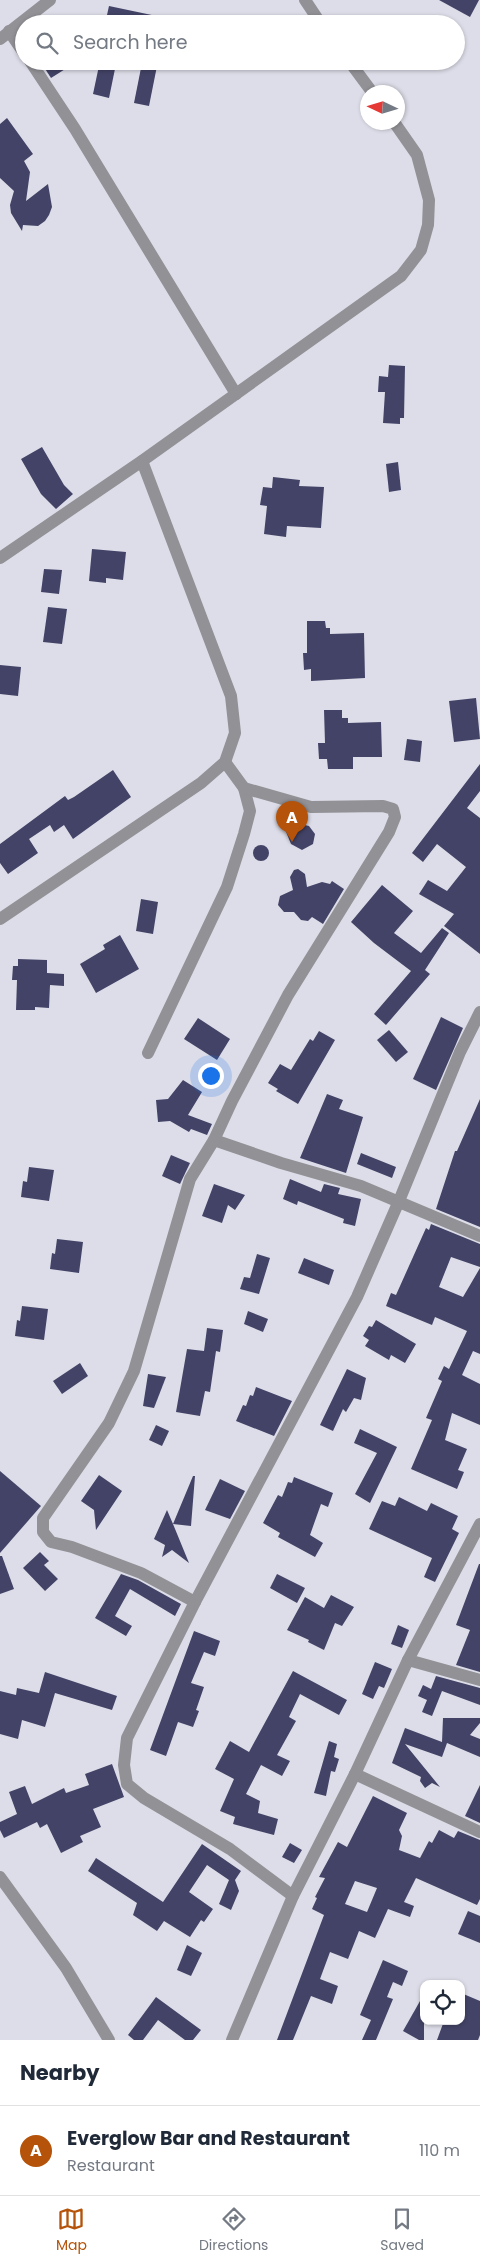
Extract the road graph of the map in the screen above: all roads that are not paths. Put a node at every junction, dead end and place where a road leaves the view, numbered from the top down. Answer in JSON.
{"nodes":[{"id":1,"x":50,"y":0,"type":"edge"},
{"id":2,"x":304,"y":0,"type":"edge"},
{"id":3,"x":31,"y":15,"type":"edge"},
{"id":4,"x":315,"y":15,"type":"edge"},
{"id":5,"x":15,"y":27,"type":"edge"},
{"id":6,"x":5,"y":35,"type":"edge"},
{"id":7,"x":15,"y":44,"type":"edge"},
{"id":8,"x":36,"y":70,"type":"edge"},
{"id":9,"x":356,"y":70,"type":"edge"},
{"id":10,"x":367,"y":85,"type":"edge"},
{"id":11,"x":400,"y":130,"type":"edge"},
{"id":12,"x":236,"y":394,"type":"junction"},
{"id":13,"x":142,"y":461,"type":"junction"},
{"id":14,"x":0,"y":558,"type":"edge"},
{"id":15,"x":225,"y":762,"type":"junction"},
{"id":16,"x":244,"y":788,"type":"junction"},
{"id":17,"x":0,"y":919,"type":"edge"},
{"id":18,"x":480,"y":1012,"type":"edge"},
{"id":19,"x":148,"y":1053,"type":"dead end"},
{"id":20,"x":214,"y":1140,"type":"junction"},
{"id":21,"x":399,"y":1201,"type":"junction"},
{"id":22,"x":480,"y":1236,"type":"edge"},
{"id":23,"x":480,"y":1524,"type":"edge"},
{"id":24,"x":195,"y":1602,"type":"junction"},
{"id":25,"x":408,"y":1660,"type":"junction"},
{"id":26,"x":480,"y":1680,"type":"edge"},
{"id":27,"x":355,"y":1774,"type":"junction"},
{"id":28,"x":480,"y":1832,"type":"edge"},
{"id":29,"x":0,"y":1877,"type":"edge"},
{"id":30,"x":293,"y":1896,"type":"junction"},
{"id":31,"x":109,"y":2040,"type":"edge"},
{"id":32,"x":232,"y":2040,"type":"edge"}],
"edges":[{"from":1,"to":3,"type":"street"},
{"from":2,"to":4,"type":"street"},
{"from":5,"to":6,"type":"street"},
{"from":6,"to":7,"type":"street"},
{"from":8,"to":12,"type":"street"},
{"from":9,"to":10,"type":"street"},
{"from":11,"to":12,"type":"street"},
{"from":12,"to":13,"type":"street"},
{"from":13,"to":14,"type":"street"},
{"from":13,"to":15,"type":"street"},
{"from":15,"to":16,"type":"street"},
{"from":15,"to":17,"type":"street"},
{"from":16,"to":19,"type":"street"},
{"from":16,"to":20,"type":"street"},
{"from":18,"to":21,"type":"street"},
{"from":20,"to":21,"type":"street"},
{"from":20,"to":24,"type":"street"},
{"from":21,"to":22,"type":"street"},
{"from":21,"to":24,"type":"street"},
{"from":23,"to":25,"type":"street"},
{"from":24,"to":30,"type":"street"},
{"from":25,"to":26,"type":"street"},
{"from":25,"to":27,"type":"street"},
{"from":27,"to":28,"type":"street"},
{"from":27,"to":30,"type":"street"},
{"from":29,"to":31,"type":"street"},
{"from":30,"to":32,"type":"street"}]}
